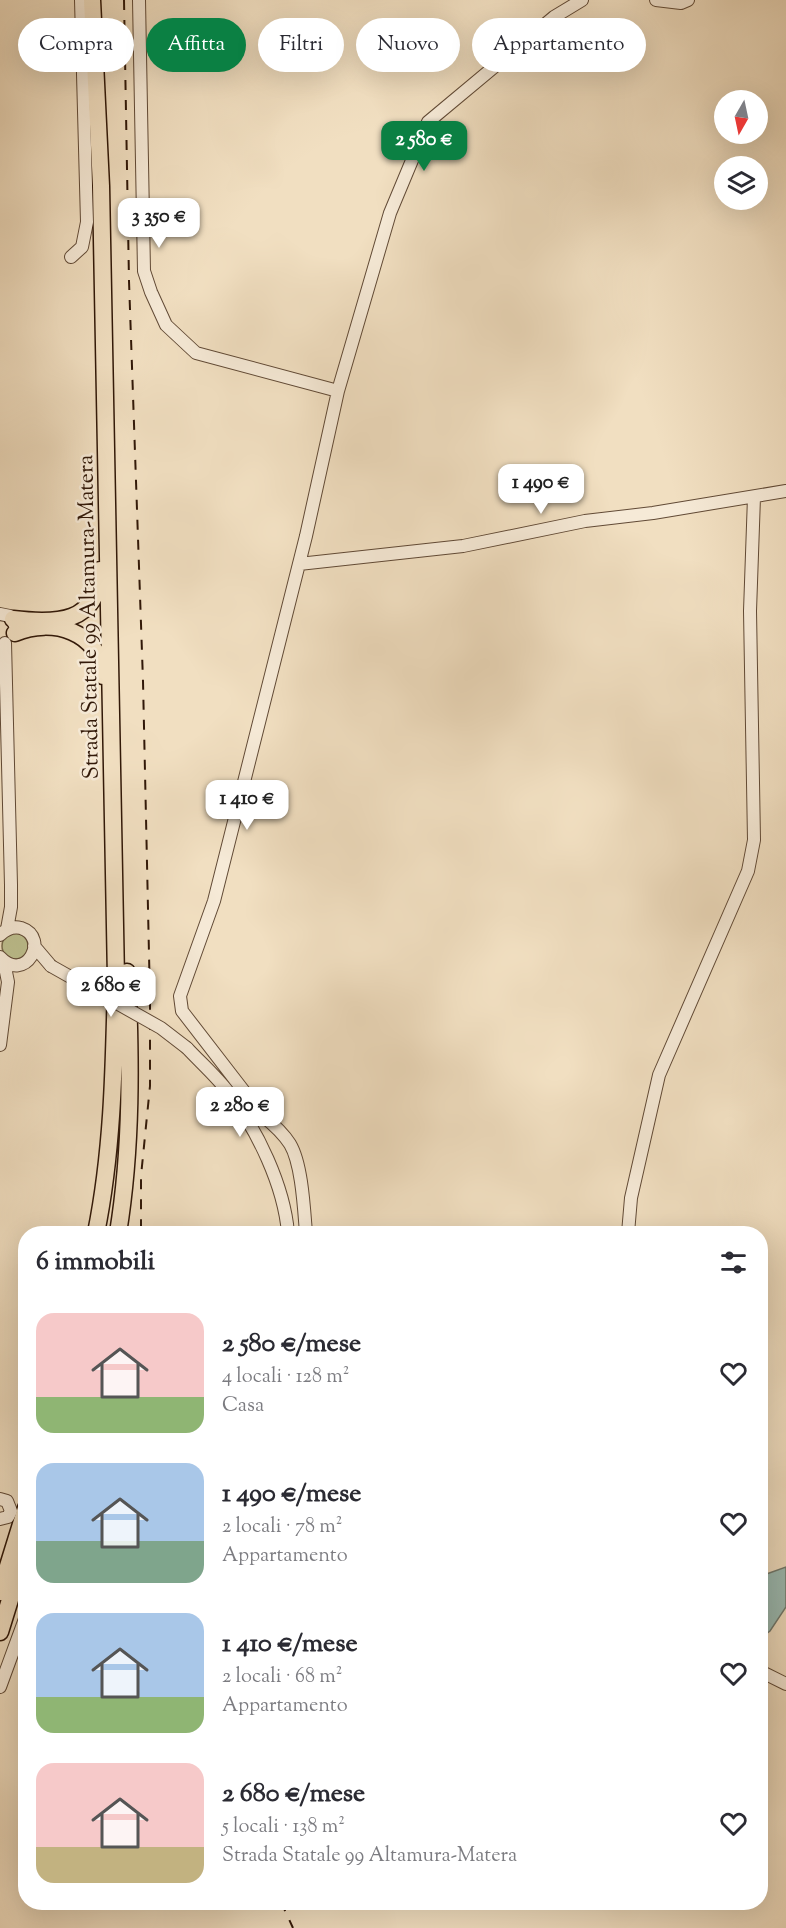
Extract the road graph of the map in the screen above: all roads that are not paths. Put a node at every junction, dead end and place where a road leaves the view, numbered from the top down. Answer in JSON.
{"nodes":[{"id":1,"x":81,"y":0,"type":"edge"},
{"id":2,"x":92,"y":0,"type":"edge"},
{"id":3,"x":103,"y":0,"type":"edge"},
{"id":4,"x":139,"y":0,"type":"edge"},
{"id":5,"x":582,"y":0,"type":"edge"},
{"id":6,"x":656,"y":0,"type":"edge"},
{"id":7,"x":688,"y":0,"type":"edge"},
{"id":8,"x":71,"y":257,"type":"dead end"},
{"id":9,"x":103,"y":326,"type":"junction"},
{"id":10,"x":338,"y":391,"type":"junction"},
{"id":11,"x":786,"y":491,"type":"edge"},
{"id":12,"x":754,"y":497,"type":"junction"},
{"id":13,"x":299,"y":564,"type":"junction"},
{"id":14,"x":7,"y":630,"type":"edge"},
{"id":15,"x":114,"y":849,"type":"junction"},
{"id":16,"x":11,"y":907,"type":"junction"},
{"id":17,"x":20,"y":928,"type":"junction"},
{"id":18,"x":2,"y":933,"type":"edge"},
{"id":19,"x":34,"y":946,"type":"junction"},
{"id":20,"x":2,"y":959,"type":"edge"},
{"id":21,"x":24,"y":963,"type":"junction"},
{"id":22,"x":51,"y":966,"type":"junction"},
{"id":23,"x":127,"y":972,"type":"junction"},
{"id":24,"x":8,"y":982,"type":"junction"},
{"id":25,"x":0,"y":1045,"type":"edge"},
{"id":26,"x":97,"y":1226,"type":"edge"},
{"id":27,"x":108,"y":1226,"type":"edge"},
{"id":28,"x":119,"y":1226,"type":"edge"},
{"id":29,"x":286,"y":1226,"type":"edge"},
{"id":30,"x":306,"y":1226,"type":"edge"},
{"id":31,"x":629,"y":1226,"type":"edge"},
{"id":32,"x":0,"y":1499,"type":"edge"},
{"id":33,"x":0,"y":1519,"type":"edge"},
{"id":34,"x":18,"y":1534,"type":"edge"},
{"id":35,"x":18,"y":1574,"type":"edge"},
{"id":36,"x":0,"y":1592,"type":"edge"},
{"id":37,"x":18,"y":1601,"type":"edge"},
{"id":38,"x":0,"y":1632,"type":"edge"},
{"id":39,"x":18,"y":1638,"type":"edge"},
{"id":40,"x":0,"y":1647,"type":"edge"},
{"id":41,"x":768,"y":1675,"type":"edge"},
{"id":42,"x":786,"y":1684,"type":"edge"},
{"id":43,"x":0,"y":1687,"type":"edge"}],
"edges":[{"from":1,"to":8,"type":"street"},
{"from":2,"to":9,"type":"highway","name":"Strada Statale 99 Altamura-Matera"},
{"from":3,"to":23,"type":"highway"},
{"from":4,"to":10,"type":"street"},
{"from":5,"to":10,"type":"street"},
{"from":6,"to":7,"type":"street"},
{"from":9,"to":14,"type":"highway"},
{"from":9,"to":15,"type":"highway","name":"Strada Statale 99 Altamura-Matera"},
{"from":10,"to":13,"type":"street"},
{"from":11,"to":12,"type":"street"},
{"from":12,"to":13,"type":"street"},
{"from":12,"to":31,"type":"street"},
{"from":13,"to":30,"type":"street"},
{"from":14,"to":15,"type":"highway"},
{"from":14,"to":16,"type":"street"},
{"from":15,"to":26,"type":"highway","name":"Strada Statale 99 Altamura-Matera"},
{"from":16,"to":17,"type":"street"},
{"from":16,"to":18,"type":"street"},
{"from":17,"to":18,"type":"street"},
{"from":17,"to":19,"type":"street"},
{"from":19,"to":21,"type":"street"},
{"from":19,"to":22,"type":"street"},
{"from":20,"to":21,"type":"street"},
{"from":20,"to":24,"type":"street"},
{"from":21,"to":22,"type":"street"},
{"from":21,"to":24,"type":"street"},
{"from":22,"to":29,"type":"street","bridge":true},
{"from":23,"to":27,"type":"highway"},
{"from":23,"to":28,"type":"highway"},
{"from":24,"to":25,"type":"street"},
{"from":32,"to":33,"type":"street"},
{"from":34,"to":36,"type":"highway"},
{"from":35,"to":38,"type":"highway"},
{"from":37,"to":40,"type":"highway"},
{"from":39,"to":43,"type":"street"},
{"from":41,"to":42,"type":"street"}]}
